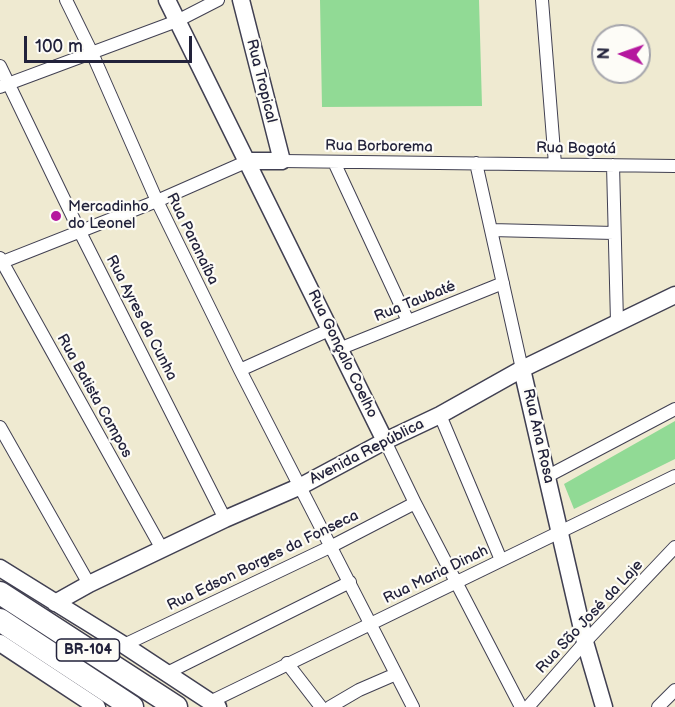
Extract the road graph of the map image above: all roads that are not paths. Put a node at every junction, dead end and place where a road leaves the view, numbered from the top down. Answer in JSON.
{"nodes":[{"id":1,"x":66,"y":0,"type":"edge"},
{"id":2,"x":167,"y":0,"type":"edge"},
{"id":3,"x":218,"y":0,"type":"edge"},
{"id":4,"x":241,"y":0,"type":"edge"},
{"id":5,"x":542,"y":0,"type":"edge"},
{"id":6,"x":177,"y":21,"type":"junction"},
{"id":7,"x":92,"y":53,"type":"junction"},
{"id":8,"x":0,"y":66,"type":"edge"},
{"id":9,"x":4,"y":85,"type":"edge"},
{"id":10,"x":248,"y":160,"type":"junction"},
{"id":11,"x":282,"y":161,"type":"junction"},
{"id":12,"x":334,"y":162,"type":"junction"},
{"id":13,"x":476,"y":163,"type":"junction"},
{"id":14,"x":555,"y":164,"type":"junction"},
{"id":15,"x":613,"y":165,"type":"junction"},
{"id":16,"x":675,"y":166,"type":"edge"},
{"id":17,"x":156,"y":201,"type":"junction"},
{"id":18,"x":491,"y":230,"type":"junction"},
{"id":19,"x":80,"y":232,"type":"junction"},
{"id":20,"x":614,"y":233,"type":"junction"},
{"id":21,"x":1,"y":261,"type":"edge"},
{"id":22,"x":503,"y":283,"type":"junction"},
{"id":23,"x":675,"y":295,"type":"edge"},
{"id":24,"x":408,"y":321,"type":"junction"},
{"id":25,"x":617,"y":322,"type":"junction"},
{"id":26,"x":329,"y":330,"type":"junction"},
{"id":27,"x":339,"y":349,"type":"junction"},
{"id":28,"x":522,"y":369,"type":"junction"},
{"id":29,"x":240,"y":370,"type":"junction"},
{"id":30,"x":675,"y":409,"type":"edge"},
{"id":31,"x":440,"y":415,"type":"junction"},
{"id":32,"x":0,"y":427,"type":"edge"},
{"id":33,"x":385,"y":441,"type":"junction"},
{"id":34,"x":548,"y":476,"type":"junction"},
{"id":35,"x":675,"y":476,"type":"edge"},
{"id":36,"x":301,"y":486,"type":"junction"},
{"id":37,"x":415,"y":502,"type":"junction"},
{"id":38,"x":225,"y":519,"type":"junction"},
{"id":39,"x":561,"y":531,"type":"junction"},
{"id":40,"x":332,"y":546,"type":"junction"},
{"id":41,"x":675,"y":547,"type":"edge"},
{"id":42,"x":162,"y":549,"type":"junction"},
{"id":43,"x":501,"y":560,"type":"junction"},
{"id":44,"x":2,"y":574,"type":"edge"},
{"id":45,"x":457,"y":581,"type":"junction"},
{"id":46,"x":350,"y":582,"type":"junction"},
{"id":47,"x":89,"y":584,"type":"junction"},
{"id":48,"x":55,"y":603,"type":"junction"},
{"id":49,"x":0,"y":620,"type":"edge"},
{"id":50,"x":371,"y":623,"type":"junction"},
{"id":51,"x":585,"y":642,"type":"junction"},
{"id":52,"x":0,"y":643,"type":"edge"},
{"id":53,"x":124,"y":645,"type":"junction"},
{"id":54,"x":287,"y":663,"type":"junction"},
{"id":55,"x":167,"y":673,"type":"junction"},
{"id":56,"x":396,"y":674,"type":"junction"},
{"id":57,"x":675,"y":690,"type":"edge"},
{"id":58,"x":214,"y":704,"type":"edge"},
{"id":59,"x":97,"y":707,"type":"edge"},
{"id":60,"x":132,"y":707,"type":"edge"},
{"id":61,"x":176,"y":707,"type":"edge"},
{"id":62,"x":321,"y":707,"type":"edge"},
{"id":63,"x":330,"y":707,"type":"edge"},
{"id":64,"x":413,"y":707,"type":"edge"},
{"id":65,"x":521,"y":707,"type":"edge"},
{"id":66,"x":528,"y":707,"type":"edge"},
{"id":67,"x":604,"y":707,"type":"edge"},
{"id":68,"x":658,"y":707,"type":"edge"}],
"edges":[{"from":1,"to":7,"type":"street","name":"Rua Paranaíba"},
{"from":2,"to":6,"type":"street","name":"Rua Gonçalo Coelho"},
{"from":3,"to":6,"type":"street"},
{"from":4,"to":11,"type":"street","name":"Rua Tropical"},
{"from":5,"to":14,"type":"street"},
{"from":6,"to":7,"type":"street"},
{"from":6,"to":10,"type":"street","name":"Rua Gonçalo Coelho"},
{"from":7,"to":9,"type":"street"},
{"from":7,"to":17,"type":"street","name":"Rua Paranaíba"},
{"from":8,"to":9,"type":"street","name":"Rua Ayres da Cunha"},
{"from":9,"to":19,"type":"street","name":"Rua Ayres da Cunha"},
{"from":10,"to":11,"type":"street"},
{"from":10,"to":17,"type":"street"},
{"from":10,"to":26,"type":"street","name":"Rua Gonçalo Coelho"},
{"from":11,"to":12,"type":"street","name":"Rua Borborema"},
{"from":12,"to":13,"type":"street","name":"Rua Borborema"},
{"from":12,"to":24,"type":"street"},
{"from":13,"to":14,"type":"street","name":"Rua Bogotá"},
{"from":13,"to":18,"type":"street","name":"Rua Ana Rosa"},
{"from":14,"to":15,"type":"street","name":"Rua Bogotá"},
{"from":15,"to":16,"type":"street","name":"Rua Bogotá"},
{"from":15,"to":20,"type":"street"},
{"from":17,"to":19,"type":"street"},
{"from":17,"to":29,"type":"street","name":"Rua Paranaíba"},
{"from":18,"to":20,"type":"street"},
{"from":18,"to":22,"type":"street","name":"Rua Ana Rosa"},
{"from":19,"to":21,"type":"street"},
{"from":19,"to":38,"type":"street","name":"Rua Ayres da Cunha"},
{"from":20,"to":25,"type":"street"},
{"from":21,"to":42,"type":"street","name":"Rua Batista Campos"},
{"from":22,"to":24,"type":"street","name":"Rua Taubaté"},
{"from":22,"to":28,"type":"street","name":"Rua Ana Rosa"},
{"from":23,"to":25,"type":"street","name":"Avenida República"},
{"from":24,"to":27,"type":"street","name":"Rua Taubaté"},
{"from":25,"to":28,"type":"street","name":"Avenida República"},
{"from":26,"to":27,"type":"street","name":"Rua Gonçalo Coelho"},
{"from":26,"to":29,"type":"street"},
{"from":27,"to":33,"type":"street","name":"Rua Gonçalo Coelho"},
{"from":28,"to":31,"type":"street","name":"Avenida República"},
{"from":28,"to":34,"type":"street","name":"Rua Ana Rosa"},
{"from":29,"to":36,"type":"street","name":"Rua Paranaíba"},
{"from":30,"to":34,"type":"street"},
{"from":31,"to":33,"type":"street","name":"Avenida República"},
{"from":31,"to":43,"type":"street"},
{"from":32,"to":47,"type":"street"},
{"from":33,"to":36,"type":"street","name":"Avenida República"},
{"from":33,"to":37,"type":"street","name":"Rua Gonçalo Coelho"},
{"from":34,"to":39,"type":"street","name":"Rua Ana Rosa"},
{"from":35,"to":39,"type":"street","name":"Rua Maria Dinah"},
{"from":36,"to":38,"type":"street","name":"Avenida República"},
{"from":36,"to":40,"type":"street","name":"Rua Paranaíba"},
{"from":37,"to":40,"type":"street","name":"Rua Edson Borges da Fonseca"},
{"from":37,"to":45,"type":"street","name":"Rua Gonçalo Coelho"},
{"from":38,"to":42,"type":"street","name":"Avenida República"},
{"from":39,"to":43,"type":"street","name":"Rua Maria Dinah"},
{"from":39,"to":51,"type":"street","name":"Rua Ana Rosa"},
{"from":40,"to":46,"type":"street","name":"Rua Paranaíba"},
{"from":40,"to":53,"type":"street","name":"Rua Edson Borges da Fonseca"},
{"from":41,"to":51,"type":"street","name":"Rua São José da Laje"},
{"from":42,"to":47,"type":"street","name":"Avenida República"},
{"from":43,"to":45,"type":"street","name":"Rua Maria Dinah"},
{"from":44,"to":48,"type":"street"},
{"from":44,"to":61,"type":"highway","number":"BR-104"},
{"from":45,"to":50,"type":"street","name":"Rua Maria Dinah"},
{"from":45,"to":65,"type":"street","name":"Rua Gonçalo Coelho"},
{"from":46,"to":50,"type":"street","name":"Rua Paranaíba"},
{"from":46,"to":55,"type":"street"},
{"from":47,"to":48,"type":"street","name":"Avenida República"},
{"from":48,"to":53,"type":"street"},
{"from":49,"to":60,"type":"highway","number":"BR-104"},
{"from":50,"to":54,"type":"street","name":"Rua Maria Dinah"},
{"from":50,"to":56,"type":"street","name":"Rua Paranaíba"},
{"from":51,"to":66,"type":"street","name":"Rua São José da Laje"},
{"from":51,"to":67,"type":"street","name":"Rua Ana Rosa"},
{"from":52,"to":59,"type":"street"},
{"from":53,"to":55,"type":"street"},
{"from":54,"to":58,"type":"street","name":"Rua Maria Dinah"},
{"from":54,"to":62,"type":"street"},
{"from":55,"to":58,"type":"street"},
{"from":56,"to":63,"type":"street"},
{"from":56,"to":64,"type":"street","name":"Rua Paranaíba"},
{"from":57,"to":68,"type":"street"}]}
